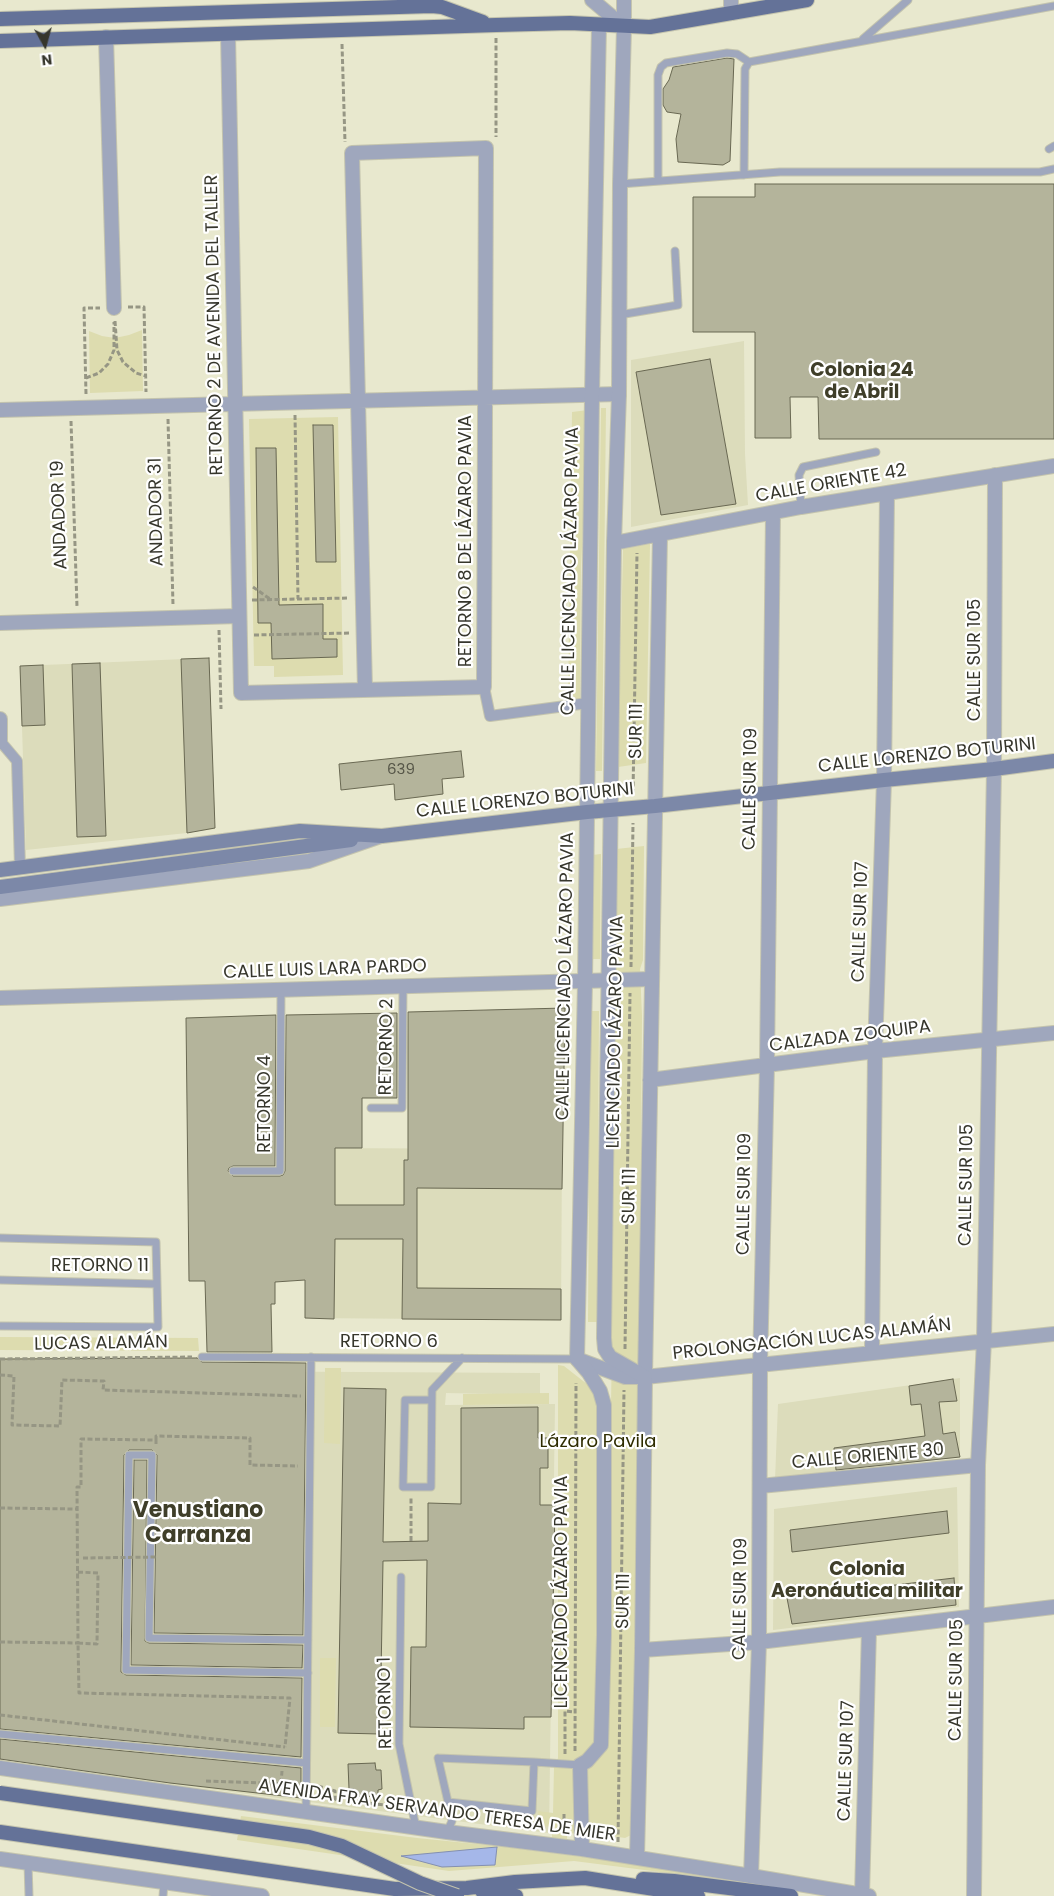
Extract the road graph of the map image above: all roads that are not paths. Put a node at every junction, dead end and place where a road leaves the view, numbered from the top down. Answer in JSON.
{"nodes":[{"id":1,"x":624,"y":0,"type":"edge"},
{"id":2,"x":807,"y":0,"type":"edge"},
{"id":3,"x":908,"y":0,"type":"edge"},
{"id":4,"x":597,"y":2,"type":"edge"},
{"id":5,"x":1054,"y":6,"type":"edge"},
{"id":6,"x":731,"y":7,"type":"edge"},
{"id":7,"x":0,"y":19,"type":"edge"},
{"id":8,"x":496,"y":25,"type":"junction"},
{"id":9,"x":599,"y":25,"type":"junction"},
{"id":10,"x":624,"y":27,"type":"junction"},
{"id":11,"x":228,"y":34,"type":"junction"},
{"id":12,"x":106,"y":37,"type":"junction"},
{"id":13,"x":862,"y":40,"type":"junction"},
{"id":14,"x":0,"y":41,"type":"edge"},
{"id":15,"x":749,"y":62,"type":"junction"},
{"id":16,"x":1054,"y":169,"type":"edge"},
{"id":17,"x":744,"y":175,"type":"junction"},
{"id":18,"x":658,"y":181,"type":"junction"},
{"id":19,"x":620,"y":184,"type":"junction"},
{"id":20,"x":675,"y":251,"type":"dead end"},
{"id":21,"x":114,"y":308,"type":"road end"},
{"id":22,"x":619,"y":315,"type":"junction"},
{"id":23,"x":619,"y":394,"type":"junction"},
{"id":24,"x":592,"y":395,"type":"junction"},
{"id":25,"x":486,"y":397,"type":"junction"},
{"id":26,"x":358,"y":401,"type":"junction"},
{"id":27,"x":235,"y":404,"type":"junction"},
{"id":28,"x":0,"y":410,"type":"edge"},
{"id":29,"x":876,"y":452,"type":"dead end"},
{"id":30,"x":1054,"y":466,"type":"edge"},
{"id":31,"x":995,"y":475,"type":"junction"},
{"id":32,"x":887,"y":493,"type":"junction"},
{"id":33,"x":801,"y":507,"type":"junction"},
{"id":34,"x":773,"y":513,"type":"junction"},
{"id":35,"x":660,"y":535,"type":"junction"},
{"id":36,"x":614,"y":543,"type":"junction"},
{"id":37,"x":239,"y":616,"type":"junction"},
{"id":38,"x":0,"y":622,"type":"edge"},
{"id":39,"x":484,"y":687,"type":"junction"},
{"id":40,"x":365,"y":689,"type":"junction"},
{"id":41,"x":241,"y":693,"type":"joint"},
{"id":42,"x":588,"y":703,"type":"junction"},
{"id":43,"x":0,"y":719,"type":"edge"},
{"id":44,"x":0,"y":742,"type":"edge"},
{"id":45,"x":1054,"y":761,"type":"edge"},
{"id":46,"x":994,"y":769,"type":"junction"},
{"id":47,"x":884,"y":780,"type":"junction"},
{"id":48,"x":769,"y":793,"type":"junction"},
{"id":49,"x":655,"y":806,"type":"junction"},
{"id":50,"x":612,"y":810,"type":"junction"},
{"id":51,"x":587,"y":812,"type":"junction"},
{"id":52,"x":382,"y":836,"type":"junction"},
{"id":53,"x":20,"y":868,"type":"junction"},
{"id":54,"x":0,"y":870,"type":"edge"},
{"id":55,"x":0,"y":887,"type":"edge"},
{"id":56,"x":0,"y":899,"type":"edge"},
{"id":57,"x":652,"y":979,"type":"junction"},
{"id":58,"x":609,"y":981,"type":"junction"},
{"id":59,"x":585,"y":982,"type":"junction"},
{"id":60,"x":403,"y":986,"type":"junction"},
{"id":61,"x":281,"y":990,"type":"junction"},
{"id":62,"x":0,"y":998,"type":"edge"},
{"id":63,"x":1054,"y":1033,"type":"edge"},
{"id":64,"x":988,"y":1040,"type":"junction"},
{"id":65,"x":875,"y":1051,"type":"junction"},
{"id":66,"x":767,"y":1065,"type":"junction"},
{"id":67,"x":650,"y":1080,"type":"junction"},
{"id":68,"x":371,"y":1108,"type":"dead end"},
{"id":69,"x":233,"y":1171,"type":"dead end"},
{"id":70,"x":0,"y":1238,"type":"edge"},
{"id":71,"x":0,"y":1280,"type":"edge"},
{"id":72,"x":156,"y":1284,"type":"junction"},
{"id":73,"x":0,"y":1326,"type":"edge"},
{"id":74,"x":1054,"y":1334,"type":"edge"},
{"id":75,"x":984,"y":1340,"type":"junction"},
{"id":76,"x":872,"y":1352,"type":"junction"},
{"id":77,"x":202,"y":1357,"type":"road end"},
{"id":78,"x":311,"y":1357,"type":"junction"},
{"id":79,"x":462,"y":1358,"type":"junction"},
{"id":80,"x":576,"y":1359,"type":"junction"},
{"id":81,"x":760,"y":1365,"type":"junction"},
{"id":82,"x":625,"y":1372,"type":"junction"},
{"id":83,"x":645,"y":1377,"type":"junction"},
{"id":84,"x":432,"y":1400,"type":"junction"},
{"id":85,"x":978,"y":1465,"type":"junction"},
{"id":86,"x":760,"y":1486,"type":"junction"},
{"id":87,"x":401,"y":1577,"type":"dead end"},
{"id":88,"x":1054,"y":1607,"type":"edge"},
{"id":89,"x":976,"y":1615,"type":"junction"},
{"id":90,"x":869,"y":1628,"type":"junction"},
{"id":91,"x":308,"y":1640,"type":"junction"},
{"id":92,"x":759,"y":1642,"type":"junction"},
{"id":93,"x":642,"y":1650,"type":"junction"},
{"id":94,"x":308,"y":1672,"type":"junction"},
{"id":95,"x":0,"y":1734,"type":"edge"},
{"id":96,"x":306,"y":1762,"type":"junction"},
{"id":97,"x":534,"y":1762,"type":"junction"},
{"id":98,"x":580,"y":1764,"type":"junction"},
{"id":99,"x":0,"y":1768,"type":"edge"},
{"id":100,"x":0,"y":1793,"type":"edge"},
{"id":101,"x":448,"y":1802,"type":"junction"},
{"id":102,"x":306,"y":1811,"type":"junction"},
{"id":103,"x":416,"y":1828,"type":"junction"},
{"id":104,"x":0,"y":1832,"type":"edge"},
{"id":105,"x":447,"y":1832,"type":"junction"},
{"id":106,"x":582,"y":1849,"type":"junction"},
{"id":107,"x":637,"y":1857,"type":"junction"},
{"id":108,"x":0,"y":1859,"type":"edge"},
{"id":109,"x":28,"y":1862,"type":"junction"},
{"id":110,"x":751,"y":1876,"type":"junction"},
{"id":111,"x":585,"y":1878,"type":"junction"},
{"id":112,"x":164,"y":1889,"type":"edge"},
{"id":113,"x":462,"y":1892,"type":"edge"},
{"id":114,"x":865,"y":1895,"type":"edge"},
{"id":115,"x":29,"y":1896,"type":"edge"},
{"id":116,"x":262,"y":1896,"type":"edge"},
{"id":117,"x":516,"y":1896,"type":"edge"},
{"id":118,"x":698,"y":1896,"type":"edge"},
{"id":119,"x":791,"y":1896,"type":"edge"},
{"id":120,"x":974,"y":1896,"type":"edge"}],
"edges":[{"from":1,"to":10,"type":"street"},
{"from":2,"to":6,"type":"main road"},
{"from":3,"to":13,"type":"lane"},
{"from":4,"to":9,"type":"street","name":"CALLE LICENCIADO LÁZARO PAVIA"},
{"from":4,"to":10,"type":"street"},
{"from":5,"to":13,"type":"lane"},
{"from":6,"to":10,"type":"main road"},
{"from":7,"to":8,"type":"main road"},
{"from":8,"to":9,"type":"main road"},
{"from":8,"to":11,"type":"main road"},
{"from":9,"to":10,"type":"main road"},
{"from":9,"to":24,"type":"street","name":"CALLE LICENCIADO LÁZARO PAVIA"},
{"from":10,"to":19,"type":"street"},
{"from":11,"to":12,"type":"main road"},
{"from":11,"to":27,"type":"street","name":"RETORNO 2 DE AVENIDA DEL TALLER"},
{"from":12,"to":14,"type":"main road"},
{"from":12,"to":21,"type":"street"},
{"from":13,"to":15,"type":"lane"},
{"from":15,"to":17,"type":"lane"},
{"from":15,"to":18,"type":"lane"},
{"from":16,"to":17,"type":"lane"},
{"from":17,"to":18,"type":"lane"},
{"from":18,"to":19,"type":"lane"},
{"from":19,"to":22,"type":"street"},
{"from":20,"to":22,"type":"lane"},
{"from":22,"to":23,"type":"street"},
{"from":23,"to":24,"type":"street","name":"RETORNO 8 DE LÁZARO PAVIA"},
{"from":23,"to":36,"type":"street"},
{"from":24,"to":25,"type":"street","name":"RETORNO 8 DE LÁZARO PAVIA"},
{"from":24,"to":42,"type":"street","name":"CALLE LICENCIADO LÁZARO PAVIA"},
{"from":25,"to":26,"type":"street","name":"RETORNO 8 DE LÁZARO PAVIA"},
{"from":25,"to":26,"type":"street","name":"RETORNO 8 DE LÁZARO PAVIA"},
{"from":25,"to":39,"type":"street","name":"RETORNO 8 DE LÁZARO PAVIA"},
{"from":26,"to":27,"type":"street","name":"RETORNO 8 DE LÁZARO PAVIA"},
{"from":26,"to":40,"type":"street"},
{"from":27,"to":28,"type":"street","name":"RETORNO 8 DE LÁZARO PAVIA"},
{"from":27,"to":37,"type":"street","name":"RETORNO 2 DE AVENIDA DEL TALLER"},
{"from":29,"to":33,"type":"lane"},
{"from":30,"to":31,"type":"street","name":"CALLE ORIENTE 42"},
{"from":31,"to":32,"type":"street","name":"CALLE ORIENTE 42"},
{"from":31,"to":46,"type":"street","name":"CALLE SUR 105"},
{"from":32,"to":33,"type":"street","name":"CALLE ORIENTE 42"},
{"from":32,"to":47,"type":"street","name":"CALLE SUR 107"},
{"from":33,"to":34,"type":"street","name":"CALLE ORIENTE 42"},
{"from":34,"to":35,"type":"street","name":"CALLE ORIENTE 42"},
{"from":34,"to":48,"type":"street","name":"CALLE SUR 109"},
{"from":35,"to":36,"type":"street","name":"CALLE ORIENTE 42"},
{"from":35,"to":49,"type":"street","name":"SUR 111"},
{"from":36,"to":50,"type":"street"},
{"from":37,"to":38,"type":"street"},
{"from":37,"to":41,"type":"street","name":"RETORNO 2 DE AVENIDA DEL TALLER"},
{"from":39,"to":40,"type":"street","name":"RETORNO 8 DE LÁZARO PAVIA"},
{"from":39,"to":42,"type":"street"},
{"from":40,"to":41,"type":"street","name":"RETORNO 8 DE LÁZARO PAVIA"},
{"from":42,"to":51,"type":"street","name":"CALLE LICENCIADO LÁZARO PAVIA"},
{"from":43,"to":44,"type":"street"},
{"from":44,"to":53,"type":"street"},
{"from":45,"to":46,"type":"main road","name":"CALLE LORENZO BOTURINI"},
{"from":46,"to":47,"type":"main road","name":"CALLE LORENZO BOTURINI"},
{"from":46,"to":64,"type":"street","name":"CALLE SUR 105"},
{"from":47,"to":48,"type":"main road","name":"CALLE LORENZO BOTURINI"},
{"from":47,"to":65,"type":"street","name":"CALLE SUR 107"},
{"from":48,"to":49,"type":"main road","name":"CALLE LORENZO BOTURINI"},
{"from":48,"to":66,"type":"street","name":"CALLE SUR 109"},
{"from":49,"to":50,"type":"main road","name":"CALLE LORENZO BOTURINI"},
{"from":49,"to":57,"type":"street","name":"SUR 111"},
{"from":50,"to":51,"type":"main road","name":"CALLE LORENZO BOTURINI"},
{"from":50,"to":58,"type":"street"},
{"from":51,"to":52,"type":"main road","name":"CALLE LORENZO BOTURINI"},
{"from":51,"to":59,"type":"street","name":"CALLE LICENCIADO LÁZARO PAVIA"},
{"from":52,"to":53,"type":"main road","name":"CALLE LORENZO BOTURINI"},
{"from":52,"to":55,"type":"main road"},
{"from":52,"to":56,"type":"street"},
{"from":53,"to":54,"type":"main road","name":"CALLE LORENZO BOTURINI"},
{"from":57,"to":58,"type":"street","name":"CALLE LUIS LARA PARDO"},
{"from":57,"to":67,"type":"street","name":"SUR 111"},
{"from":58,"to":59,"type":"street","name":"CALLE LUIS LARA PARDO"},
{"from":58,"to":82,"type":"street"},
{"from":59,"to":60,"type":"street","name":"CALLE LUIS LARA PARDO"},
{"from":59,"to":80,"type":"street","name":"CALLE LICENCIADO LÁZARO PAVIA"},
{"from":60,"to":61,"type":"street","name":"CALLE LUIS LARA PARDO"},
{"from":60,"to":68,"type":"lane","name":"RETORNO 2"},
{"from":61,"to":62,"type":"street","name":"CALLE LUIS LARA PARDO"},
{"from":61,"to":69,"type":"lane","name":"RETORNO 4"},
{"from":63,"to":64,"type":"street","name":"CALZADA ZOQUIPA"},
{"from":64,"to":65,"type":"street","name":"CALZADA ZOQUIPA"},
{"from":64,"to":75,"type":"street","name":"CALLE SUR 105"},
{"from":65,"to":66,"type":"street","name":"CALZADA ZOQUIPA"},
{"from":65,"to":76,"type":"street","name":"CALLE SUR 107"},
{"from":66,"to":67,"type":"street","name":"CALZADA ZOQUIPA"},
{"from":66,"to":81,"type":"street","name":"CALLE SUR 109"},
{"from":67,"to":83,"type":"street","name":"SUR 111"},
{"from":70,"to":72,"type":"lane","name":"RETORNO 11"},
{"from":71,"to":72,"type":"lane","name":"RETORNO 11"},
{"from":72,"to":73,"type":"lane"},
{"from":74,"to":75,"type":"street","name":"PROLONGACIÓN LUCAS ALAMÁN"},
{"from":75,"to":76,"type":"street","name":"PROLONGACIÓN LUCAS ALAMÁN"},
{"from":75,"to":85,"type":"street","name":"CALLE SUR 105"},
{"from":76,"to":81,"type":"street","name":"PROLONGACIÓN LUCAS ALAMÁN"},
{"from":77,"to":78,"type":"lane","name":"RETORNO 6"},
{"from":78,"to":79,"type":"lane","name":"RETORNO 6"},
{"from":78,"to":91,"type":"lane"},
{"from":79,"to":80,"type":"lane","name":"RETORNO 6"},
{"from":79,"to":84,"type":"lane"},
{"from":80,"to":82,"type":"street"},
{"from":80,"to":98,"type":"street"},
{"from":81,"to":83,"type":"street","name":"PROLONGACIÓN LUCAS ALAMÁN"},
{"from":81,"to":86,"type":"street","name":"CALLE SUR 109"},
{"from":82,"to":83,"type":"street"},
{"from":83,"to":93,"type":"street","name":"SUR 111"},
{"from":84,"to":84,"type":"lane"},
{"from":85,"to":86,"type":"street","name":"CALLE ORIENTE 30"},
{"from":85,"to":89,"type":"street","name":"CALLE SUR 105"},
{"from":86,"to":92,"type":"street","name":"CALLE SUR 109"},
{"from":87,"to":103,"type":"lane","name":"RETORNO 1"},
{"from":88,"to":89,"type":"street"},
{"from":89,"to":90,"type":"street"},
{"from":89,"to":120,"type":"street","name":"CALLE SUR 105"},
{"from":90,"to":92,"type":"street"},
{"from":90,"to":114,"type":"street","name":"CALLE SUR 107"},
{"from":91,"to":94,"type":"lane"},
{"from":91,"to":94,"type":"lane"},
{"from":92,"to":93,"type":"street"},
{"from":92,"to":110,"type":"street","name":"CALLE SUR 109"},
{"from":93,"to":107,"type":"street","name":"SUR 111"},
{"from":94,"to":96,"type":"lane"},
{"from":95,"to":96,"type":"lane"},
{"from":96,"to":102,"type":"lane"},
{"from":97,"to":98,"type":"lane"},
{"from":97,"to":101,"type":"lane"},
{"from":97,"to":101,"type":"lane"},
{"from":98,"to":106,"type":"street"},
{"from":99,"to":102,"type":"street","name":"AVENIDA FRAY SERVANDO TERESA DE MIER"},
{"from":100,"to":113,"type":"main road","bridge":true},
{"from":101,"to":105,"type":"lane"},
{"from":102,"to":103,"type":"street","name":"AVENIDA FRAY SERVANDO TERESA DE MIER"},
{"from":103,"to":105,"type":"street","name":"AVENIDA FRAY SERVANDO TERESA DE MIER"},
{"from":104,"to":113,"type":"main road"},
{"from":105,"to":106,"type":"street","name":"AVENIDA FRAY SERVANDO TERESA DE MIER"},
{"from":106,"to":107,"type":"street","name":"AVENIDA FRAY SERVANDO TERESA DE MIER"},
{"from":107,"to":110,"type":"street","name":"AVENIDA FRAY SERVANDO TERESA DE MIER"},
{"from":108,"to":109,"type":"street"},
{"from":109,"to":112,"type":"street"},
{"from":109,"to":115,"type":"lane"},
{"from":110,"to":114,"type":"street","name":"AVENIDA FRAY SERVANDO TERESA DE MIER"},
{"from":111,"to":113,"type":"main road"},
{"from":111,"to":118,"type":"main road"},
{"from":111,"to":119,"type":"main road"},
{"from":112,"to":116,"type":"street"},
{"from":113,"to":117,"type":"main road"}]}
